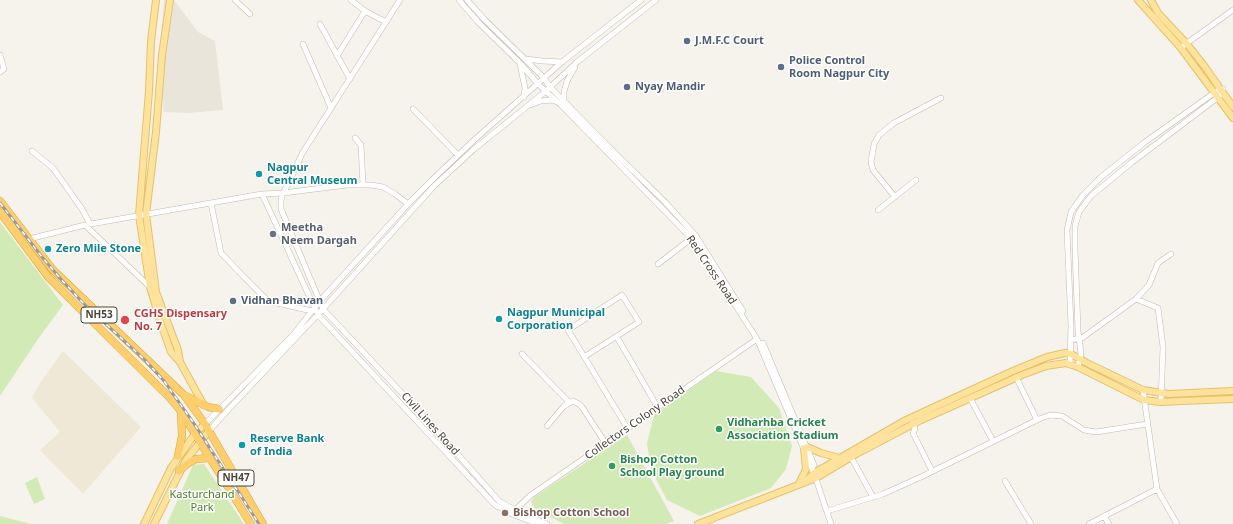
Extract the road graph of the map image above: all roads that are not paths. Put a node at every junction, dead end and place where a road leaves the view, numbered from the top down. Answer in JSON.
{"nodes":[{"id":1,"x":156,"y":0,"type":"edge"},
{"id":2,"x":170,"y":0,"type":"edge"},
{"id":3,"x":235,"y":0,"type":"edge"},
{"id":4,"x":352,"y":0,"type":"edge"},
{"id":5,"x":400,"y":0,"type":"edge"},
{"id":6,"x":459,"y":0,"type":"edge"},
{"id":7,"x":467,"y":0,"type":"edge"},
{"id":8,"x":641,"y":0,"type":"edge"},
{"id":9,"x":656,"y":0,"type":"edge"},
{"id":10,"x":1138,"y":0,"type":"edge"},
{"id":11,"x":1151,"y":0,"type":"edge"},
{"id":12,"x":1233,"y":10,"type":"edge"},
{"id":13,"x":365,"y":11,"type":"junction"},
{"id":14,"x":250,"y":14,"type":"dead end"},
{"id":15,"x":386,"y":22,"type":"junction"},
{"id":16,"x":320,"y":24,"type":"dead end"},
{"id":17,"x":303,"y":44,"type":"dead end"},
{"id":18,"x":1187,"y":44,"type":"junction"},
{"id":19,"x":1180,"y":48,"type":"junction"},
{"id":20,"x":0,"y":55,"type":"edge"},
{"id":21,"x":337,"y":56,"type":"junction"},
{"id":22,"x":525,"y":59,"type":"junction"},
{"id":23,"x":562,"y":62,"type":"junction"},
{"id":24,"x":577,"y":62,"type":"junction"},
{"id":25,"x":520,"y":63,"type":"junction"},
{"id":26,"x":0,"y":72,"type":"edge"},
{"id":27,"x":544,"y":78,"type":"junction"},
{"id":28,"x":350,"y":79,"type":"junction"},
{"id":29,"x":538,"y":84,"type":"junction"},
{"id":30,"x":550,"y":87,"type":"junction"},
{"id":31,"x":546,"y":91,"type":"junction"},
{"id":32,"x":1222,"y":91,"type":"junction"},
{"id":33,"x":1216,"y":95,"type":"junction"},
{"id":34,"x":524,"y":97,"type":"junction"},
{"id":35,"x":941,"y":98,"type":"dead end"},
{"id":36,"x":563,"y":103,"type":"junction"},
{"id":37,"x":1233,"y":106,"type":"edge"},
{"id":38,"x":524,"y":107,"type":"junction"},
{"id":39,"x":331,"y":108,"type":"junction"},
{"id":40,"x":413,"y":109,"type":"dead end"},
{"id":41,"x":1233,"y":118,"type":"edge"},
{"id":42,"x":146,"y":124,"type":"junction"},
{"id":43,"x":157,"y":126,"type":"junction"},
{"id":44,"x":355,"y":138,"type":"dead end"},
{"id":45,"x":32,"y":151,"type":"dead end"},
{"id":46,"x":458,"y":155,"type":"junction"},
{"id":47,"x":624,"y":166,"type":"junction"},
{"id":48,"x":916,"y":180,"type":"dead end"},
{"id":49,"x":363,"y":185,"type":"junction"},
{"id":50,"x":283,"y":193,"type":"junction"},
{"id":51,"x":262,"y":194,"type":"junction"},
{"id":52,"x":895,"y":197,"type":"junction"},
{"id":53,"x":0,"y":201,"type":"edge"},
{"id":54,"x":211,"y":203,"type":"junction"},
{"id":55,"x":408,"y":204,"type":"junction"},
{"id":56,"x":878,"y":210,"type":"dead end"},
{"id":57,"x":0,"y":212,"type":"edge"},
{"id":58,"x":146,"y":214,"type":"junction"},
{"id":59,"x":139,"y":215,"type":"junction"},
{"id":60,"x":87,"y":224,"type":"junction"},
{"id":61,"x":692,"y":238,"type":"junction"},
{"id":62,"x":29,"y":239,"type":"junction"},
{"id":63,"x":1172,"y":254,"type":"dead end"},
{"id":64,"x":658,"y":264,"type":"dead end"},
{"id":65,"x":150,"y":287,"type":"junction"},
{"id":66,"x":156,"y":292,"type":"junction"},
{"id":67,"x":1136,"y":299,"type":"junction"},
{"id":68,"x":320,"y":302,"type":"junction"},
{"id":69,"x":313,"y":309,"type":"junction"},
{"id":70,"x":323,"y":309,"type":"junction"},
{"id":71,"x":318,"y":315,"type":"junction"},
{"id":72,"x":617,"y":337,"type":"junction"},
{"id":73,"x":757,"y":339,"type":"junction"},
{"id":74,"x":1079,"y":339,"type":"junction"},
{"id":75,"x":1070,"y":340,"type":"junction"},
{"id":76,"x":522,"y":354,"type":"dead end"},
{"id":77,"x":1071,"y":354,"type":"junction"},
{"id":78,"x":584,"y":356,"type":"junction"},
{"id":79,"x":1080,"y":358,"type":"junction"},
{"id":80,"x":180,"y":362,"type":"junction"},
{"id":81,"x":1070,"y":364,"type":"junction"},
{"id":82,"x":1078,"y":367,"type":"junction"},
{"id":83,"x":1016,"y":377,"type":"junction"},
{"id":84,"x":1142,"y":390,"type":"junction"},
{"id":85,"x":1233,"y":391,"type":"edge"},
{"id":86,"x":1162,"y":394,"type":"junction"},
{"id":87,"x":184,"y":395,"type":"junction"},
{"id":88,"x":970,"y":398,"type":"junction"},
{"id":89,"x":1233,"y":399,"type":"edge"},
{"id":90,"x":1144,"y":400,"type":"junction"},
{"id":91,"x":569,"y":402,"type":"junction"},
{"id":92,"x":1161,"y":402,"type":"junction"},
{"id":93,"x":203,"y":404,"type":"junction"},
{"id":94,"x":658,"y":408,"type":"junction"},
{"id":95,"x":219,"y":409,"type":"junction"},
{"id":96,"x":180,"y":410,"type":"junction"},
{"id":97,"x":1037,"y":420,"type":"junction"},
{"id":98,"x":204,"y":424,"type":"junction"},
{"id":99,"x":913,"y":424,"type":"junction"},
{"id":100,"x":1147,"y":424,"type":"junction"},
{"id":101,"x":547,"y":426,"type":"dead end"},
{"id":102,"x":628,"y":429,"type":"junction"},
{"id":103,"x":209,"y":431,"type":"junction"},
{"id":104,"x":195,"y":434,"type":"junction"},
{"id":105,"x":993,"y":441,"type":"junction"},
{"id":106,"x":200,"y":442,"type":"junction"},
{"id":107,"x":606,"y":444,"type":"junction"},
{"id":108,"x":806,"y":447,"type":"junction"},
{"id":109,"x":178,"y":456,"type":"junction"},
{"id":110,"x":851,"y":457,"type":"junction"},
{"id":111,"x":210,"y":458,"type":"junction"},
{"id":112,"x":840,"y":458,"type":"junction"},
{"id":113,"x":179,"y":471,"type":"junction"},
{"id":114,"x":932,"y":471,"type":"junction"},
{"id":115,"x":816,"y":475,"type":"junction"},
{"id":116,"x":1005,"y":481,"type":"dead end"},
{"id":117,"x":799,"y":484,"type":"junction"},
{"id":118,"x":1158,"y":489,"type":"junction"},
{"id":119,"x":873,"y":497,"type":"junction"},
{"id":120,"x":515,"y":510,"type":"junction"},
{"id":121,"x":829,"y":511,"type":"junction"},
{"id":122,"x":1104,"y":516,"type":"junction"},
{"id":123,"x":144,"y":524,"type":"edge"},
{"id":124,"x":154,"y":524,"type":"edge"},
{"id":125,"x":251,"y":524,"type":"edge"},
{"id":126,"x":264,"y":524,"type":"edge"},
{"id":127,"x":538,"y":524,"type":"edge"},
{"id":128,"x":547,"y":524,"type":"edge"},
{"id":129,"x":698,"y":524,"type":"edge"},
{"id":130,"x":832,"y":524,"type":"edge"},
{"id":131,"x":835,"y":524,"type":"edge"},
{"id":132,"x":1031,"y":524,"type":"edge"},
{"id":133,"x":1089,"y":524,"type":"edge"},
{"id":134,"x":1109,"y":524,"type":"edge"},
{"id":135,"x":1177,"y":524,"type":"edge"}],
"edges":[{"from":1,"to":42,"type":"main road"},
{"from":2,"to":43,"type":"main road"},
{"from":3,"to":14,"type":"street"},
{"from":4,"to":13,"type":"street"},
{"from":5,"to":15,"type":"street"},
{"from":6,"to":25,"type":"street","name":"Red Cross Road"},
{"from":7,"to":22,"type":"street"},
{"from":8,"to":23,"type":"street"},
{"from":9,"to":24,"type":"street"},
{"from":10,"to":19,"type":"main road"},
{"from":11,"to":18,"type":"main road"},
{"from":12,"to":18,"type":"street"},
{"from":13,"to":15,"type":"street"},
{"from":13,"to":21,"type":"street"},
{"from":15,"to":28,"type":"street"},
{"from":16,"to":21,"type":"street"},
{"from":17,"to":39,"type":"street"},
{"from":18,"to":19,"type":"street"},
{"from":18,"to":32,"type":"main road"},
{"from":19,"to":33,"type":"main road"},
{"from":20,"to":26,"type":"street"},
{"from":21,"to":28,"type":"street"},
{"from":22,"to":23,"type":"street"},
{"from":22,"to":27,"type":"street"},
{"from":23,"to":27,"type":"street"},
{"from":24,"to":30,"type":"street"},
{"from":24,"to":36,"type":"street"},
{"from":25,"to":29,"type":"street","name":"Red Cross Road"},
{"from":25,"to":34,"type":"street"},
{"from":27,"to":29,"type":"street"},
{"from":27,"to":30,"type":"street"},
{"from":28,"to":39,"type":"street"},
{"from":29,"to":31,"type":"street","name":"Red Cross Road"},
{"from":29,"to":34,"type":"street"},
{"from":30,"to":31,"type":"street"},
{"from":30,"to":36,"type":"street"},
{"from":31,"to":36,"type":"street","name":"Red Cross Road"},
{"from":31,"to":38,"type":"street"},
{"from":32,"to":33,"type":"street"},
{"from":32,"to":37,"type":"main road"},
{"from":33,"to":41,"type":"main road"},
{"from":33,"to":74,"type":"street"},
{"from":33,"to":75,"type":"street"},
{"from":34,"to":46,"type":"street"},
{"from":35,"to":52,"type":"street"},
{"from":36,"to":38,"type":"street"},
{"from":36,"to":47,"type":"street","name":"Red Cross Road"},
{"from":38,"to":70,"type":"street"},
{"from":39,"to":50,"type":"street"},
{"from":40,"to":46,"type":"street"},
{"from":42,"to":43,"type":"main road"},
{"from":42,"to":59,"type":"main road"},
{"from":43,"to":58,"type":"main road"},
{"from":44,"to":49,"type":"street"},
{"from":45,"to":60,"type":"street"},
{"from":46,"to":55,"type":"street"},
{"from":47,"to":61,"type":"street","name":"Red Cross Road"},
{"from":47,"to":108,"type":"street"},
{"from":48,"to":52,"type":"street"},
{"from":49,"to":50,"type":"street"},
{"from":49,"to":55,"type":"street"},
{"from":50,"to":51,"type":"street"},
{"from":50,"to":68,"type":"street"},
{"from":51,"to":54,"type":"street"},
{"from":51,"to":69,"type":"street"},
{"from":52,"to":56,"type":"street"},
{"from":53,"to":62,"type":"highway","number":"NH53"},
{"from":54,"to":58,"type":"street"},
{"from":54,"to":69,"type":"street"},
{"from":55,"to":68,"type":"street"},
{"from":57,"to":96,"type":"highway","number":"NH53"},
{"from":58,"to":59,"type":"street"},
{"from":58,"to":66,"type":"main road"},
{"from":59,"to":60,"type":"street"},
{"from":59,"to":65,"type":"main road"},
{"from":60,"to":62,"type":"street"},
{"from":60,"to":65,"type":"street"},
{"from":61,"to":64,"type":"street"},
{"from":61,"to":73,"type":"street","name":"Red Cross Road"},
{"from":62,"to":87,"type":"highway","number":"NH53"},
{"from":63,"to":67,"type":"street"},
{"from":65,"to":66,"type":"street"},
{"from":65,"to":80,"type":"main road"},
{"from":66,"to":80,"type":"main road"},
{"from":67,"to":74,"type":"street"},
{"from":67,"to":86,"type":"street"},
{"from":68,"to":69,"type":"street"},
{"from":68,"to":70,"type":"street"},
{"from":69,"to":71,"type":"street"},
{"from":69,"to":95,"type":"street"},
{"from":70,"to":71,"type":"street"},
{"from":70,"to":120,"type":"street","name":"Civil Lines Road"},
{"from":71,"to":103,"type":"street"},
{"from":71,"to":127,"type":"street"},
{"from":72,"to":78,"type":"street"},
{"from":72,"to":78,"type":"street"},
{"from":72,"to":94,"type":"street"},
{"from":73,"to":94,"type":"street","name":"Collectors Colony Road"},
{"from":73,"to":108,"type":"street","name":"Red Cross Road"},
{"from":74,"to":75,"type":"street"},
{"from":74,"to":79,"type":"street"},
{"from":75,"to":77,"type":"street"},
{"from":76,"to":91,"type":"street"},
{"from":77,"to":79,"type":"main road"},
{"from":77,"to":81,"type":"street"},
{"from":77,"to":112,"type":"main road"},
{"from":78,"to":102,"type":"street"},
{"from":79,"to":82,"type":"street"},
{"from":79,"to":84,"type":"main road"},
{"from":80,"to":93,"type":"main road"},
{"from":81,"to":82,"type":"main road"},
{"from":81,"to":83,"type":"main road"},
{"from":82,"to":90,"type":"main road"},
{"from":83,"to":88,"type":"main road"},
{"from":83,"to":97,"type":"street"},
{"from":84,"to":86,"type":"main road"},
{"from":84,"to":90,"type":"street"},
{"from":85,"to":86,"type":"main road"},
{"from":86,"to":92,"type":"street"},
{"from":87,"to":93,"type":"highway"},
{"from":87,"to":98,"type":"highway","number":"NH53"},
{"from":88,"to":99,"type":"main road"},
{"from":88,"to":105,"type":"street"},
{"from":89,"to":92,"type":"main road"},
{"from":90,"to":92,"type":"main road"},
{"from":90,"to":100,"type":"street"},
{"from":91,"to":101,"type":"street"},
{"from":91,"to":107,"type":"street"},
{"from":93,"to":95,"type":"highway"},
{"from":94,"to":102,"type":"street","name":"Collectors Colony Road"},
{"from":95,"to":98,"type":"street"},
{"from":96,"to":104,"type":"highway","number":"NH53"},
{"from":96,"to":109,"type":"highway"},
{"from":97,"to":100,"type":"street"},
{"from":97,"to":105,"type":"street"},
{"from":98,"to":103,"type":"highway","number":"NH47"},
{"from":98,"to":104,"type":"main road"},
{"from":99,"to":110,"type":"main road"},
{"from":99,"to":114,"type":"street"},
{"from":100,"to":118,"type":"street"},
{"from":102,"to":107,"type":"street","name":"Collectors Colony Road"},
{"from":103,"to":106,"type":"main road"},
{"from":103,"to":126,"type":"highway","number":"NH47"},
{"from":104,"to":106,"type":"highway","number":"NH47"},
{"from":104,"to":109,"type":"main road"},
{"from":105,"to":114,"type":"street"},
{"from":106,"to":111,"type":"highway","number":"NH47"},
{"from":106,"to":113,"type":"main road"},
{"from":107,"to":120,"type":"street","name":"Collectors Colony Road"},
{"from":108,"to":112,"type":"main road"},
{"from":108,"to":115,"type":"street","name":"Red Cross Road"},
{"from":108,"to":117,"type":"main road"},
{"from":109,"to":123,"type":"main road"},
{"from":110,"to":115,"type":"main road"},
{"from":110,"to":119,"type":"street"},
{"from":111,"to":113,"type":"highway"},
{"from":111,"to":125,"type":"highway","number":"NH47"},
{"from":112,"to":115,"type":"main road"},
{"from":113,"to":124,"type":"main road"},
{"from":114,"to":119,"type":"street"},
{"from":115,"to":117,"type":"main road"},
{"from":115,"to":121,"type":"street","name":"Red Cross Road"},
{"from":116,"to":132,"type":"street"},
{"from":117,"to":129,"type":"main road"},
{"from":118,"to":122,"type":"street"},
{"from":118,"to":135,"type":"street"},
{"from":119,"to":121,"type":"street"},
{"from":120,"to":128,"type":"street","name":"Civil Lines Road"},
{"from":121,"to":130,"type":"street"},
{"from":121,"to":131,"type":"street"},
{"from":122,"to":133,"type":"street"},
{"from":122,"to":134,"type":"street"}]}
